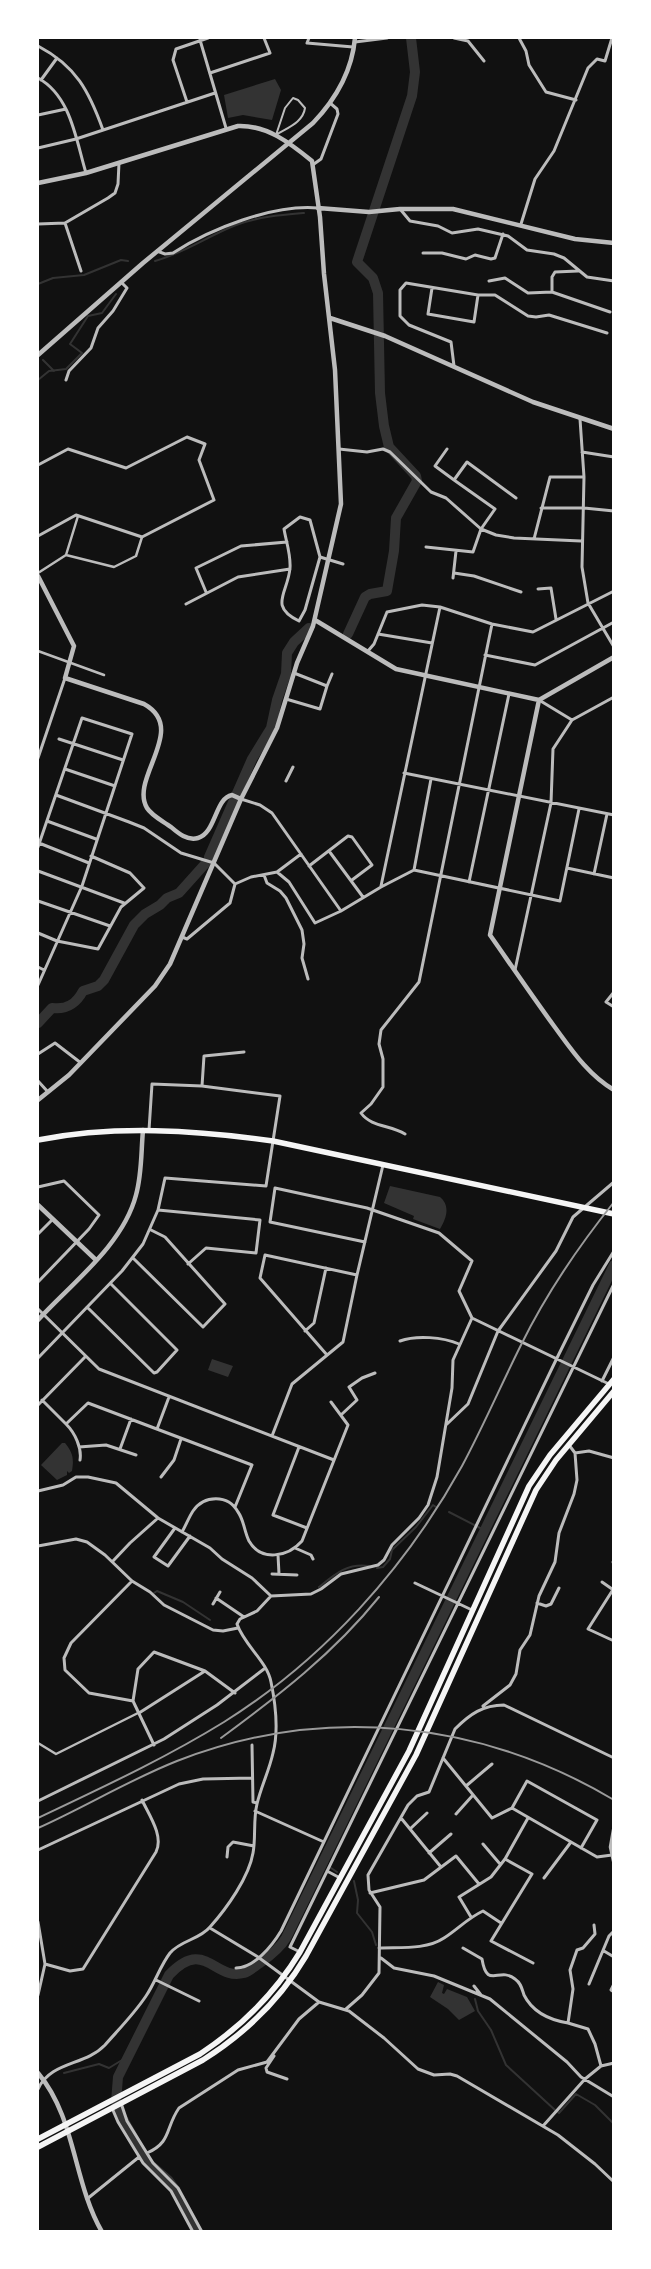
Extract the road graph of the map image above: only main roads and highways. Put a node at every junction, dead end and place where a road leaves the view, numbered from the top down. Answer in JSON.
{"nodes":[{"id":1,"x":38,"y":1140,"type":"edge"},
{"id":2,"x":614,"y":1214,"type":"edge"},
{"id":3,"x":614,"y":1379,"type":"edge"},
{"id":4,"x":612,"y":1388,"type":"edge"},
{"id":5,"x":38,"y":2139,"type":"edge"},
{"id":6,"x":38,"y":2147,"type":"edge"}],
"edges":[{"from":1,"to":2,"type":"main road"},
{"from":3,"to":4,"type":"main road"},
{"from":4,"to":5,"type":"main road"},
{"from":4,"to":6,"type":"main road"}]}
